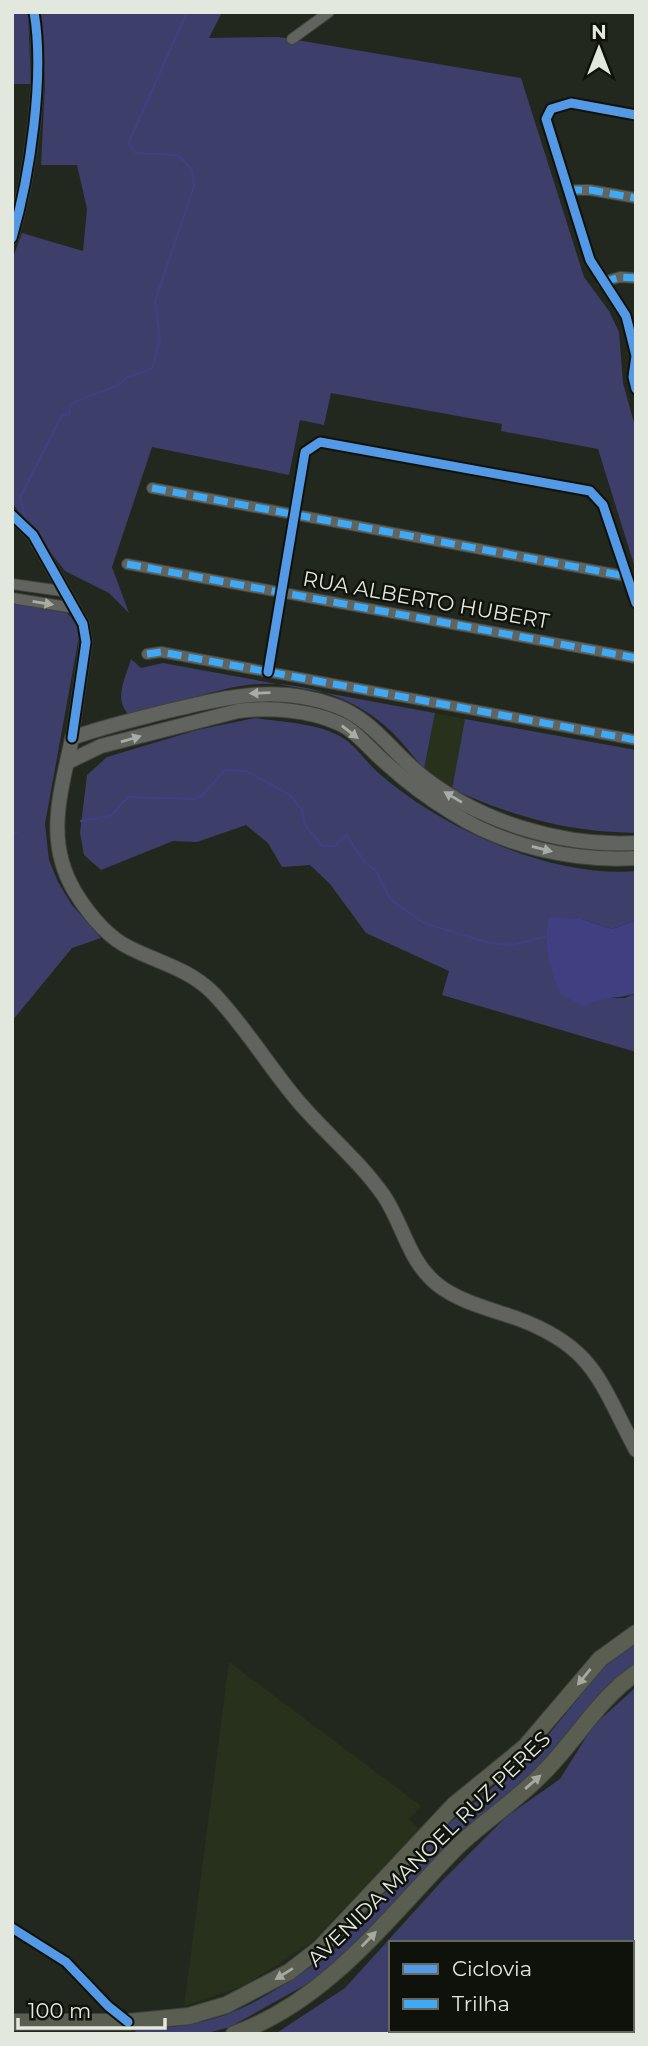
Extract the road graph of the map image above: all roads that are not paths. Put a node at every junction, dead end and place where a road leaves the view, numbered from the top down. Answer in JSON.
{"nodes":[{"id":1,"x":34,"y":12,"type":"edge"},
{"id":2,"x":329,"y":12,"type":"edge"},
{"id":3,"x":292,"y":39,"type":"dead end"},
{"id":4,"x":636,"y":115,"type":"edge"},
{"id":5,"x":568,"y":190,"type":"junction"},
{"id":6,"x":636,"y":198,"type":"edge"},
{"id":7,"x":12,"y":238,"type":"edge"},
{"id":8,"x":636,"y":278,"type":"edge"},
{"id":9,"x":603,"y":282,"type":"junction"},
{"id":10,"x":636,"y":356,"type":"edge"},
{"id":11,"x":636,"y":389,"type":"edge"},
{"id":12,"x":152,"y":488,"type":"dead end"},
{"id":13,"x":12,"y":515,"type":"edge"},
{"id":14,"x":295,"y":515,"type":"junction"},
{"id":15,"x":127,"y":564,"type":"dead end"},
{"id":16,"x":625,"y":576,"type":"junction"},
{"id":17,"x":12,"y":584,"type":"edge"},
{"id":18,"x":62,"y":591,"type":"junction"},
{"id":19,"x":281,"y":593,"type":"junction"},
{"id":20,"x":12,"y":598,"type":"edge"},
{"id":21,"x":636,"y":603,"type":"edge"},
{"id":22,"x":74,"y":608,"type":"junction"},
{"id":23,"x":147,"y":654,"type":"dead end"},
{"id":24,"x":636,"y":658,"type":"edge"},
{"id":25,"x":268,"y":672,"type":"junction"},
{"id":26,"x":99,"y":729,"type":"junction"},
{"id":27,"x":72,"y":738,"type":"junction"},
{"id":28,"x":636,"y":740,"type":"edge"},
{"id":29,"x":102,"y":747,"type":"junction"},
{"id":30,"x":68,"y":762,"type":"junction"},
{"id":31,"x":636,"y":843,"type":"edge"},
{"id":32,"x":636,"y":858,"type":"edge"},
{"id":33,"x":636,"y":1450,"type":"edge"},
{"id":34,"x":636,"y":1633,"type":"edge"},
{"id":35,"x":636,"y":1673,"type":"edge"},
{"id":36,"x":12,"y":1928,"type":"edge"},
{"id":37,"x":12,"y":2022,"type":"edge"},
{"id":38,"x":129,"y":2028,"type":"edge"},
{"id":39,"x":234,"y":2034,"type":"edge"}],
"edges":[{"from":1,"to":7,"type":"street"},
{"from":2,"to":3,"type":"street"},
{"from":4,"to":5,"type":"street"},
{"from":5,"to":6,"type":"street"},
{"from":5,"to":9,"type":"street"},
{"from":8,"to":9,"type":"street"},
{"from":9,"to":10,"type":"street"},
{"from":10,"to":11,"type":"street"},
{"from":12,"to":14,"type":"street"},
{"from":13,"to":18,"type":"street"},
{"from":14,"to":16,"type":"street"},
{"from":14,"to":16,"type":"street"},
{"from":14,"to":19,"type":"street"},
{"from":15,"to":19,"type":"street","name":"RUA ALBERTO HUBERT"},
{"from":16,"to":21,"type":"street"},
{"from":17,"to":18,"type":"street"},
{"from":18,"to":22,"type":"street"},
{"from":19,"to":24,"type":"street","name":"RUA ALBERTO HUBERT"},
{"from":19,"to":25,"type":"street"},
{"from":20,"to":22,"type":"street","one_way":true},
{"from":22,"to":27,"type":"street"},
{"from":23,"to":25,"type":"street"},
{"from":25,"to":28,"type":"street"},
{"from":26,"to":27,"type":"main road"},
{"from":26,"to":29,"type":"street"},
{"from":31,"to":26,"type":"main road","one_way":true},
{"from":27,"to":30,"type":"main road"},
{"from":29,"to":30,"type":"main road"},
{"from":29,"to":32,"type":"main road","one_way":true},
{"from":30,"to":33,"type":"main road"},
{"from":34,"to":38,"type":"main road","name":"AVENIDA MANOEL RUZ PERES","one_way":true},
{"from":39,"to":35,"type":"main road","name":"AVENIDA MANOEL RUZ PERES","one_way":true},
{"from":36,"to":38,"type":"street"},
{"from":37,"to":38,"type":"main road","name":"AVENIDA MANOEL RUZ PERES"}]}
